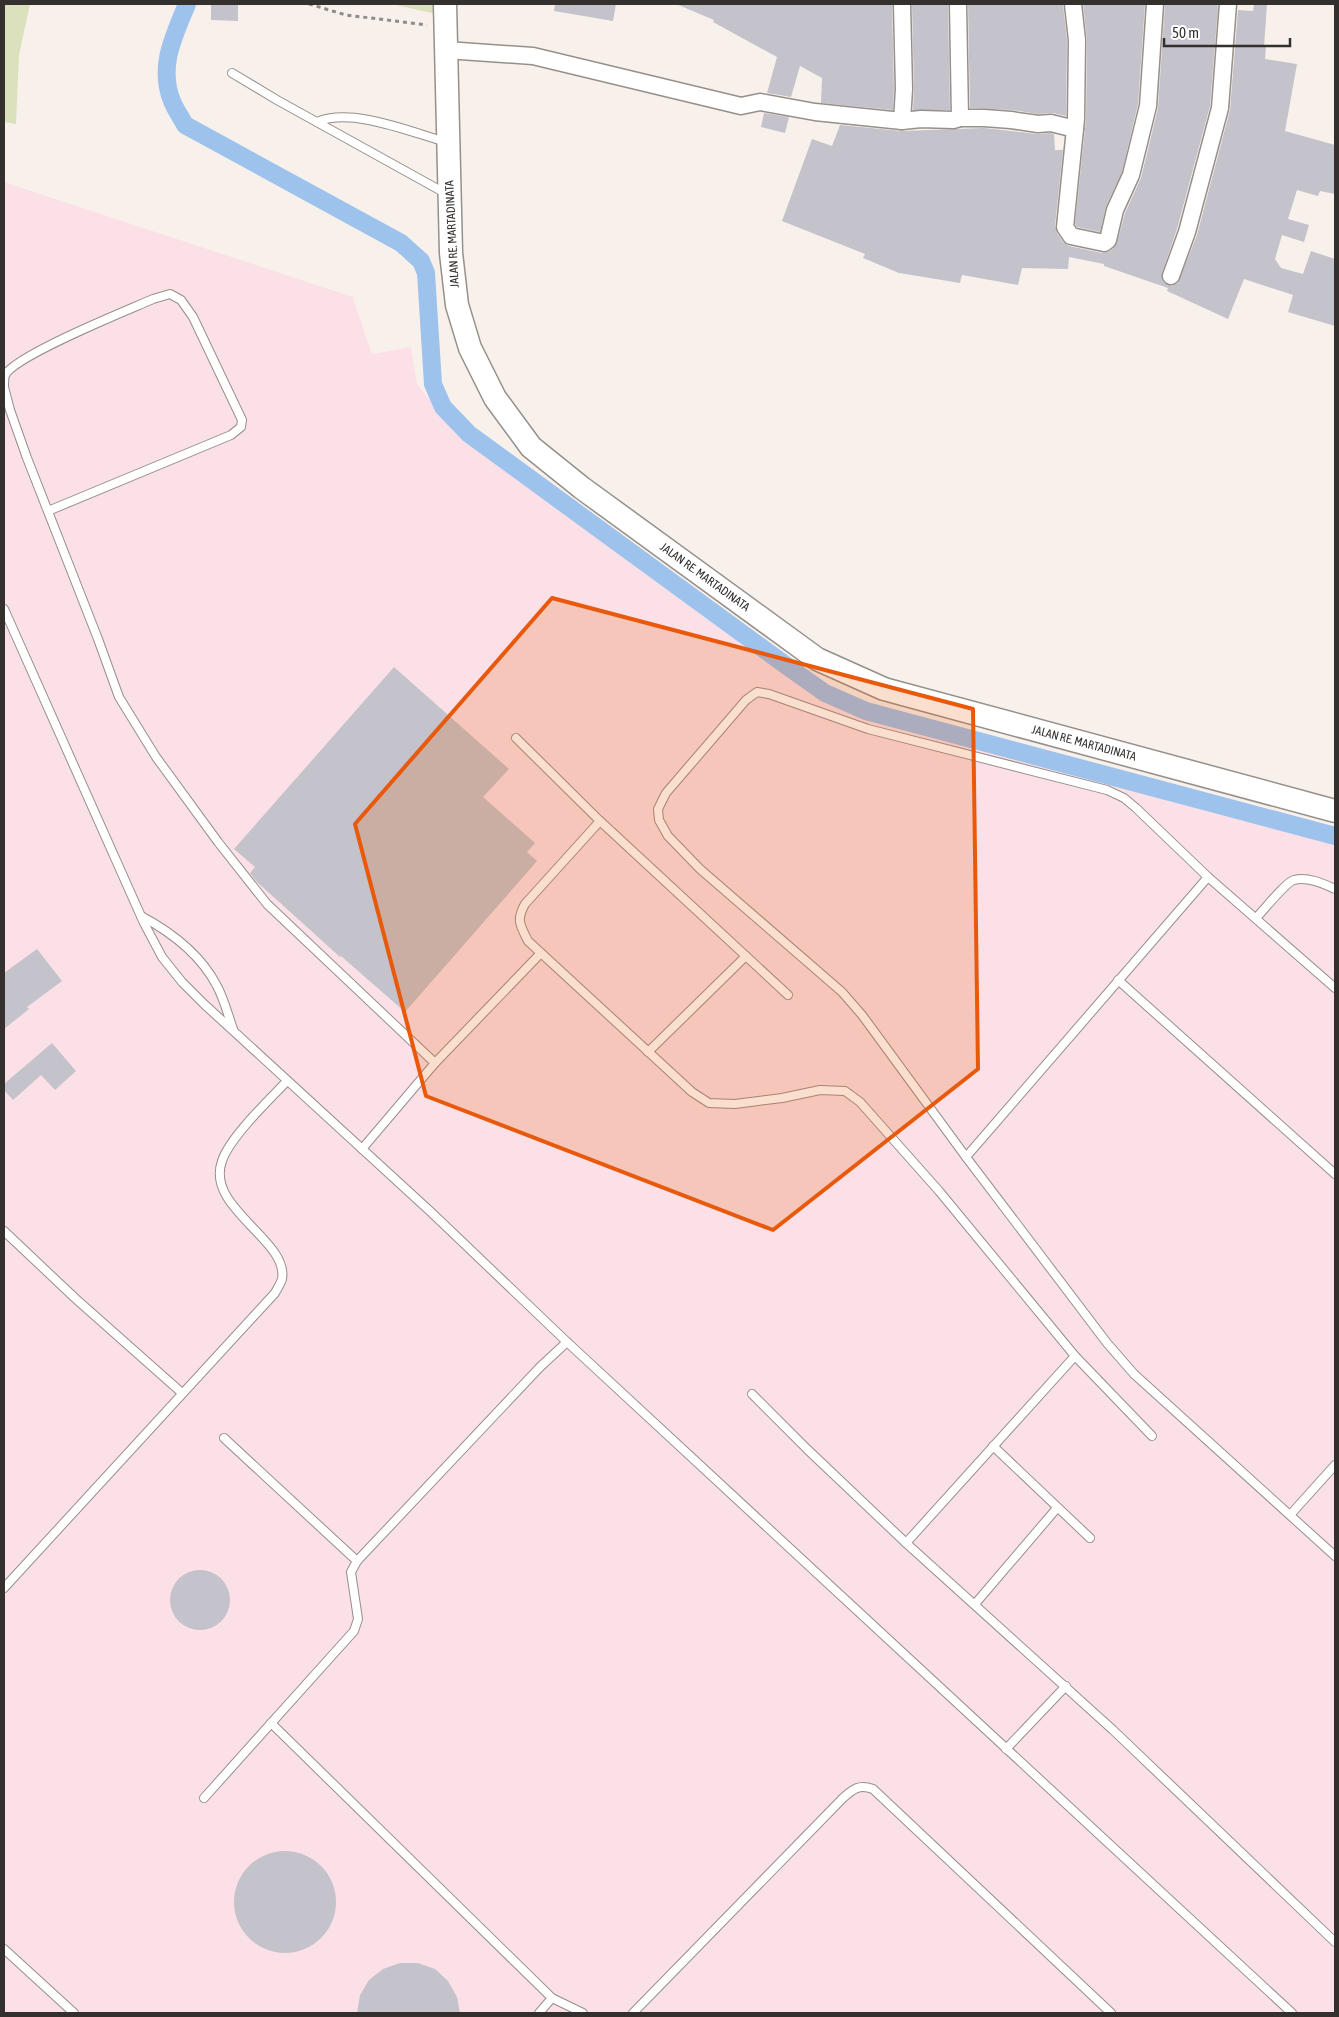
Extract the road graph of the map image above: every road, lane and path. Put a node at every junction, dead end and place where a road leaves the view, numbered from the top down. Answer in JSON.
{"nodes":[{"id":1,"x":309,"y":4,"type":"edge"},
{"id":2,"x":445,"y":4,"type":"edge"},
{"id":3,"x":902,"y":4,"type":"edge"},
{"id":4,"x":958,"y":4,"type":"edge"},
{"id":5,"x":1074,"y":4,"type":"edge"},
{"id":6,"x":1155,"y":4,"type":"edge"},
{"id":7,"x":1228,"y":4,"type":"edge"},
{"id":8,"x":445,"y":27,"type":"junction"},
{"id":9,"x":446,"y":50,"type":"junction"},
{"id":10,"x":232,"y":73,"type":"dead end"},
{"id":11,"x":960,"y":118,"type":"junction"},
{"id":12,"x":902,"y":121,"type":"junction"},
{"id":13,"x":317,"y":122,"type":"junction"},
{"id":14,"x":1075,"y":129,"type":"junction"},
{"id":15,"x":448,"y":143,"type":"junction"},
{"id":16,"x":449,"y":195,"type":"junction"},
{"id":17,"x":1172,"y":276,"type":"dead end"},
{"id":18,"x":4,"y":387,"type":"edge"},
{"id":19,"x":48,"y":511,"type":"junction"},
{"id":20,"x":4,"y":609,"type":"edge"},
{"id":21,"x":516,"y":738,"type":"dead end"},
{"id":22,"x":1335,"y":811,"type":"edge"},
{"id":23,"x":600,"y":821,"type":"junction"},
{"id":24,"x":1208,"y":877,"type":"junction"},
{"id":25,"x":1335,"y":889,"type":"edge"},
{"id":26,"x":142,"y":916,"type":"junction"},
{"id":27,"x":1256,"y":918,"type":"junction"},
{"id":28,"x":540,"y":954,"type":"junction"},
{"id":29,"x":746,"y":956,"type":"junction"},
{"id":30,"x":1118,"y":980,"type":"junction"},
{"id":31,"x":1335,"y":988,"type":"edge"},
{"id":32,"x":788,"y":995,"type":"dead end"},
{"id":33,"x":233,"y":1031,"type":"junction"},
{"id":34,"x":648,"y":1052,"type":"junction"},
{"id":35,"x":435,"y":1063,"type":"junction"},
{"id":36,"x":287,"y":1080,"type":"junction"},
{"id":37,"x":362,"y":1149,"type":"junction"},
{"id":38,"x":966,"y":1157,"type":"junction"},
{"id":39,"x":1335,"y":1174,"type":"edge"},
{"id":40,"x":4,"y":1231,"type":"edge"},
{"id":41,"x":567,"y":1342,"type":"junction"},
{"id":42,"x":1075,"y":1356,"type":"junction"},
{"id":43,"x":182,"y":1393,"type":"junction"},
{"id":44,"x":752,"y":1394,"type":"dead end"},
{"id":45,"x":1152,"y":1436,"type":"dead end"},
{"id":46,"x":224,"y":1438,"type":"dead end"},
{"id":47,"x":993,"y":1446,"type":"junction"},
{"id":48,"x":1335,"y":1466,"type":"edge"},
{"id":49,"x":1057,"y":1508,"type":"junction"},
{"id":50,"x":1290,"y":1515,"type":"junction"},
{"id":51,"x":1090,"y":1538,"type":"dead end"},
{"id":52,"x":906,"y":1543,"type":"junction"},
{"id":53,"x":1335,"y":1556,"type":"edge"},
{"id":54,"x":357,"y":1561,"type":"junction"},
{"id":55,"x":4,"y":1588,"type":"edge"},
{"id":56,"x":975,"y":1604,"type":"junction"},
{"id":57,"x":1066,"y":1686,"type":"junction"},
{"id":58,"x":271,"y":1723,"type":"junction"},
{"id":59,"x":1006,"y":1749,"type":"junction"},
{"id":60,"x":204,"y":1798,"type":"dead end"},
{"id":61,"x":1335,"y":1942,"type":"edge"},
{"id":62,"x":4,"y":1950,"type":"edge"},
{"id":63,"x":552,"y":1998,"type":"junction"},
{"id":64,"x":74,"y":2013,"type":"edge"},
{"id":65,"x":539,"y":2013,"type":"edge"},
{"id":66,"x":582,"y":2013,"type":"edge"},
{"id":67,"x":633,"y":2013,"type":"edge"},
{"id":68,"x":1110,"y":2013,"type":"edge"},
{"id":69,"x":1292,"y":2013,"type":"edge"}],
"edges":[{"from":1,"to":8,"type":"path"},
{"from":2,"to":8,"type":"main road","name":"JALAN RE. MARTADINATA"},
{"from":3,"to":12,"type":"street"},
{"from":4,"to":11,"type":"street"},
{"from":5,"to":14,"type":"street"},
{"from":6,"to":14,"type":"street"},
{"from":7,"to":17,"type":"street"},
{"from":8,"to":9,"type":"main road","name":"JALAN RE. MARTADINATA"},
{"from":9,"to":12,"type":"street"},
{"from":9,"to":15,"type":"main road","name":"JALAN RE. MARTADINATA"},
{"from":10,"to":13,"type":"lane"},
{"from":11,"to":12,"type":"street"},
{"from":11,"to":14,"type":"street"},
{"from":13,"to":15,"type":"lane"},
{"from":13,"to":16,"type":"lane"},
{"from":15,"to":16,"type":"main road","name":"JALAN RE. MARTADINATA"},
{"from":16,"to":22,"type":"main road","name":"JALAN RE. MARTADINATA"},
{"from":18,"to":19,"type":"lane"},
{"from":18,"to":19,"type":"lane"},
{"from":19,"to":35,"type":"lane"},
{"from":20,"to":26,"type":"lane"},
{"from":21,"to":23,"type":"lane"},
{"from":23,"to":28,"type":"lane"},
{"from":23,"to":29,"type":"lane"},
{"from":24,"to":27,"type":"lane"},
{"from":24,"to":30,"type":"lane"},
{"from":24,"to":38,"type":"lane"},
{"from":25,"to":27,"type":"lane"},
{"from":26,"to":33,"type":"lane"},
{"from":26,"to":33,"type":"lane"},
{"from":27,"to":31,"type":"lane"},
{"from":28,"to":34,"type":"lane"},
{"from":28,"to":35,"type":"lane"},
{"from":29,"to":32,"type":"lane"},
{"from":29,"to":34,"type":"lane"},
{"from":30,"to":38,"type":"lane"},
{"from":30,"to":39,"type":"lane"},
{"from":33,"to":36,"type":"lane"},
{"from":34,"to":42,"type":"lane"},
{"from":35,"to":37,"type":"lane"},
{"from":36,"to":37,"type":"lane"},
{"from":36,"to":43,"type":"lane"},
{"from":37,"to":41,"type":"lane"},
{"from":38,"to":50,"type":"lane"},
{"from":40,"to":43,"type":"lane"},
{"from":41,"to":54,"type":"lane"},
{"from":41,"to":59,"type":"lane"},
{"from":42,"to":45,"type":"lane"},
{"from":42,"to":47,"type":"lane"},
{"from":43,"to":55,"type":"lane"},
{"from":44,"to":52,"type":"lane"},
{"from":46,"to":54,"type":"lane"},
{"from":47,"to":49,"type":"lane"},
{"from":47,"to":52,"type":"lane"},
{"from":48,"to":50,"type":"lane"},
{"from":49,"to":51,"type":"lane"},
{"from":49,"to":56,"type":"lane"},
{"from":50,"to":53,"type":"lane"},
{"from":52,"to":56,"type":"lane"},
{"from":54,"to":58,"type":"lane"},
{"from":56,"to":57,"type":"lane"},
{"from":57,"to":59,"type":"lane"},
{"from":57,"to":61,"type":"lane"},
{"from":58,"to":60,"type":"lane"},
{"from":58,"to":63,"type":"lane"},
{"from":59,"to":69,"type":"lane"},
{"from":62,"to":64,"type":"lane"},
{"from":63,"to":65,"type":"lane"},
{"from":63,"to":66,"type":"lane"},
{"from":67,"to":68,"type":"lane"}]}
